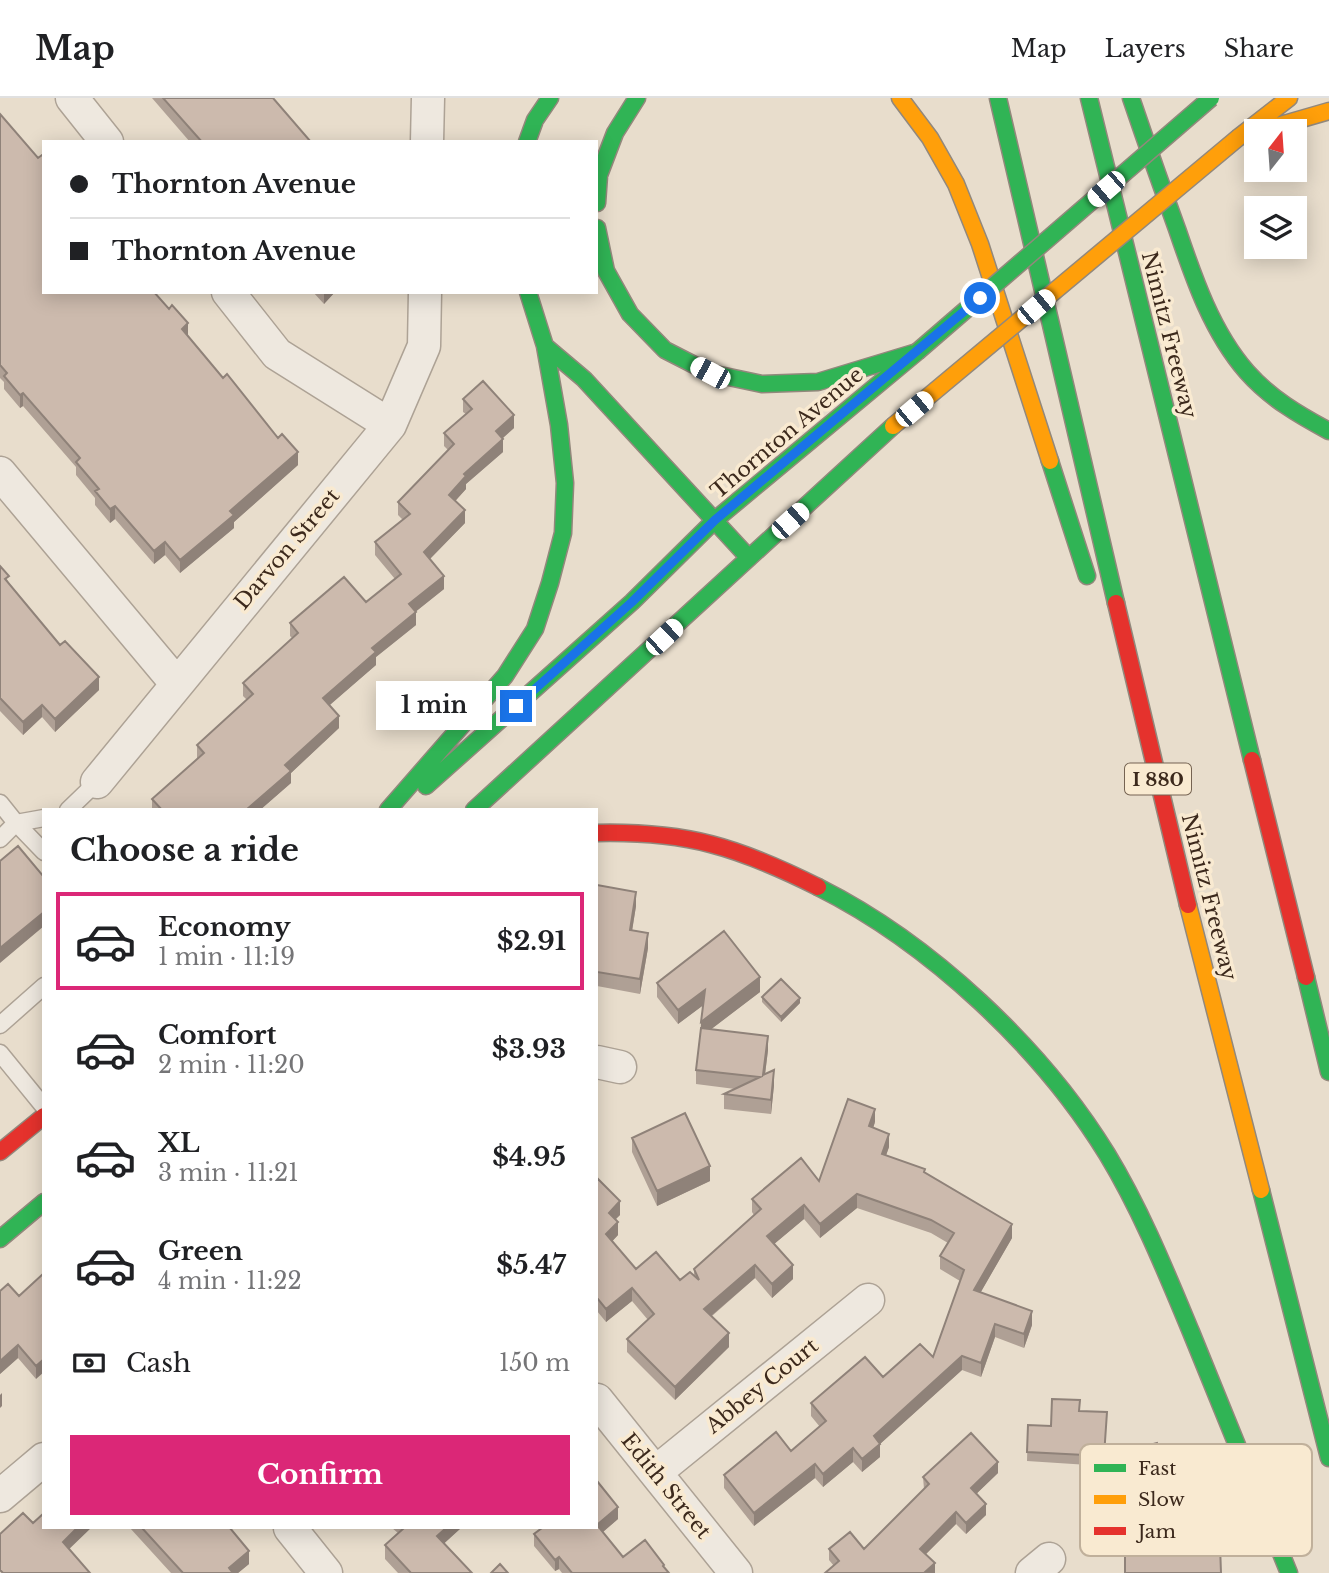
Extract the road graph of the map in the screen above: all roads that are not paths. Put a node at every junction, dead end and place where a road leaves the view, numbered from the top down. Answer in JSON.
{"nodes":[{"id":1,"x":72,"y":98,"type":"edge"},
{"id":2,"x":428,"y":98,"type":"edge"},
{"id":3,"x":550,"y":98,"type":"edge"},
{"id":4,"x":638,"y":98,"type":"edge"},
{"id":5,"x":900,"y":98,"type":"edge"},
{"id":6,"x":998,"y":98,"type":"edge"},
{"id":7,"x":1089,"y":98,"type":"edge"},
{"id":8,"x":1131,"y":98,"type":"edge"},
{"id":9,"x":1212,"y":98,"type":"edge"},
{"id":10,"x":1289,"y":98,"type":"edge"},
{"id":11,"x":1329,"y":111,"type":"edge"},
{"id":12,"x":1302,"y":119,"type":"edge"},
{"id":13,"x":1244,"y":135,"type":"edge"},
{"id":14,"x":1240,"y":136,"type":"junction"},
{"id":15,"x":105,"y":140,"type":"edge"},
{"id":16,"x":427,"y":140,"type":"edge"},
{"id":17,"x":528,"y":140,"type":"edge"},
{"id":18,"x":598,"y":189,"type":"edge"},
{"id":19,"x":598,"y":233,"type":"edge"},
{"id":20,"x":230,"y":294,"type":"edge"},
{"id":21,"x":425,"y":294,"type":"edge"},
{"id":22,"x":529,"y":294,"type":"edge"},
{"id":23,"x":545,"y":346,"type":"junction"},
{"id":24,"x":917,"y":352,"type":"junction"},
{"id":25,"x":390,"y":425,"type":"junction"},
{"id":26,"x":1329,"y":431,"type":"edge"},
{"id":27,"x":0,"y":473,"type":"edge"},
{"id":28,"x":715,"y":520,"type":"junction"},
{"id":29,"x":749,"y":558,"type":"junction"},
{"id":30,"x":1093,"y":596,"type":"dead end"},
{"id":31,"x":1110,"y":648,"type":"dead end"},
{"id":32,"x":176,"y":683,"type":"junction"},
{"id":33,"x":97,"y":782,"type":"joint"},
{"id":34,"x":0,"y":803,"type":"edge"},
{"id":35,"x":70,"y":808,"type":"edge"},
{"id":36,"x":390,"y":808,"type":"edge"},
{"id":37,"x":401,"y":808,"type":"edge"},
{"id":38,"x":476,"y":808,"type":"edge"},
{"id":39,"x":42,"y":818,"type":"edge"},
{"id":40,"x":16,"y":823,"type":"junction"},
{"id":41,"x":598,"y":833,"type":"edge"},
{"id":42,"x":0,"y":839,"type":"edge"},
{"id":43,"x":1173,"y":844,"type":"junction"},
{"id":44,"x":42,"y":850,"type":"edge"},
{"id":45,"x":42,"y":988,"type":"edge"},
{"id":46,"x":0,"y":1024,"type":"edge"},
{"id":47,"x":0,"y":1053,"type":"edge"},
{"id":48,"x":1329,"y":1072,"type":"edge"},
{"id":49,"x":42,"y":1105,"type":"edge"},
{"id":50,"x":42,"y":1118,"type":"edge"},
{"id":51,"x":0,"y":1152,"type":"edge"},
{"id":52,"x":42,"y":1204,"type":"edge"},
{"id":53,"x":0,"y":1238,"type":"edge"},
{"id":54,"x":868,"y":1300,"type":"dead end"},
{"id":55,"x":598,"y":1400,"type":"edge"},
{"id":56,"x":1236,"y":1444,"type":"edge"},
{"id":57,"x":1329,"y":1458,"type":"edge"},
{"id":58,"x":42,"y":1461,"type":"edge"},
{"id":59,"x":656,"y":1472,"type":"junction"},
{"id":60,"x":0,"y":1496,"type":"edge"},
{"id":61,"x":291,"y":1529,"type":"edge"},
{"id":62,"x":1282,"y":1556,"type":"edge"},
{"id":63,"x":326,"y":1573,"type":"edge"},
{"id":64,"x":736,"y":1573,"type":"edge"},
{"id":65,"x":1289,"y":1573,"type":"edge"}],
"edges":[{"from":1,"to":15,"type":"street"},
{"from":2,"to":16,"type":"street"},
{"from":3,"to":17,"type":"main road"},
{"from":4,"to":18,"type":"main road"},
{"from":5,"to":30,"type":"main road"},
{"from":6,"to":43,"type":"main road","name":"Nimitz Freeway","number":"I 880"},
{"from":7,"to":48,"type":"main road","name":"Nimitz Freeway"},
{"from":8,"to":26,"type":"main road"},
{"from":9,"to":24,"type":"main road","name":"Thornton Avenue","bridge":true},
{"from":10,"to":14,"type":"main road"},
{"from":11,"to":12,"type":"main road"},
{"from":13,"to":14,"type":"main road"},
{"from":14,"to":29,"type":"main road","bridge":true},
{"from":19,"to":24,"type":"main road"},
{"from":20,"to":25,"type":"street"},
{"from":21,"to":25,"type":"street","name":"Darvon Street"},
{"from":22,"to":23,"type":"main road"},
{"from":23,"to":28,"type":"main road"},
{"from":23,"to":36,"type":"main road"},
{"from":24,"to":28,"type":"main road","name":"Thornton Avenue"},
{"from":25,"to":32,"type":"street","name":"Darvon Street"},
{"from":27,"to":32,"type":"street"},
{"from":28,"to":29,"type":"main road"},
{"from":28,"to":37,"type":"main road","name":"Thornton Avenue"},
{"from":29,"to":38,"type":"main road"},
{"from":31,"to":43,"type":"main road"},
{"from":32,"to":33,"type":"street","name":"Darvon Street"},
{"from":33,"to":35,"type":"lane"},
{"from":34,"to":40,"type":"lane"},
{"from":39,"to":40,"type":"lane"},
{"from":40,"to":42,"type":"lane"},
{"from":40,"to":44,"type":"lane"},
{"from":41,"to":56,"type":"main road"},
{"from":43,"to":57,"type":"main road","name":"Nimitz Freeway","number":"I 880"},
{"from":45,"to":46,"type":"lane"},
{"from":47,"to":49,"type":"lane"},
{"from":50,"to":51,"type":"main road"},
{"from":52,"to":53,"type":"main road"},
{"from":54,"to":59,"type":"street","name":"Abbey Court"},
{"from":55,"to":59,"type":"street","name":"Edith Street"},
{"from":58,"to":60,"type":"street"},
{"from":59,"to":64,"type":"street","name":"Edith Street"},
{"from":61,"to":63,"type":"street"},
{"from":62,"to":65,"type":"main road"}]}
